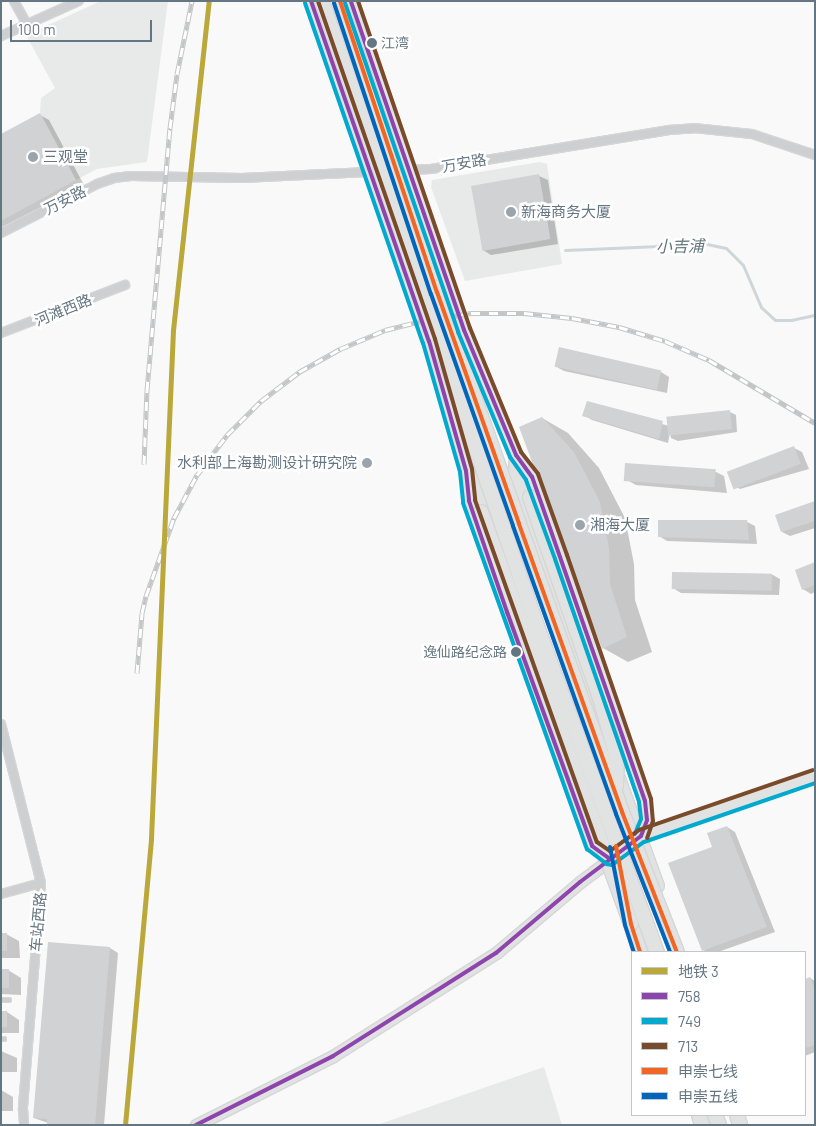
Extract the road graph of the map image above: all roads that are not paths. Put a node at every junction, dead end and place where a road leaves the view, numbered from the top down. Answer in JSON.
{"nodes":[{"id":1,"x":14,"y":1,"type":"edge"},
{"id":2,"x":80,"y":1,"type":"edge"},
{"id":3,"x":310,"y":1,"type":"edge"},
{"id":4,"x":322,"y":1,"type":"edge"},
{"id":5,"x":340,"y":1,"type":"edge"},
{"id":6,"x":352,"y":1,"type":"edge"},
{"id":7,"x":27,"y":24,"type":"junction"},
{"id":8,"x":1,"y":36,"type":"edge"},
{"id":9,"x":815,"y":154,"type":"edge"},
{"id":10,"x":410,"y":170,"type":"junction"},
{"id":11,"x":369,"y":171,"type":"junction"},
{"id":12,"x":1,"y":233,"type":"edge"},
{"id":13,"x":124,"y":285,"type":"dead end"},
{"id":14,"x":464,"y":330,"type":"junction"},
{"id":15,"x":1,"y":333,"type":"edge"},
{"id":16,"x":429,"y":340,"type":"junction"},
{"id":17,"x":516,"y":455,"type":"junction"},
{"id":18,"x":466,"y":471,"type":"junction"},
{"id":19,"x":1,"y":724,"type":"edge"},
{"id":20,"x":815,"y":776,"type":"edge"},
{"id":21,"x":616,"y":793,"type":"junction"},
{"id":22,"x":640,"y":836,"type":"junction"},
{"id":23,"x":614,"y":840,"type":"junction"},
{"id":24,"x":610,"y":859,"type":"junction"},
{"id":25,"x":41,"y":884,"type":"junction"},
{"id":26,"x":1,"y":894,"type":"edge"},
{"id":27,"x":631,"y":924,"type":"junction"},
{"id":28,"x":640,"y":951,"type":"edge"},
{"id":29,"x":644,"y":951,"type":"edge"},
{"id":30,"x":657,"y":951,"type":"edge"},
{"id":31,"x":679,"y":951,"type":"edge"},
{"id":32,"x":679,"y":951,"type":"edge"},
{"id":33,"x":1,"y":1000,"type":"edge"},
{"id":34,"x":9,"y":1000,"type":"dead end"},
{"id":35,"x":24,"y":1125,"type":"edge"},
{"id":36,"x":196,"y":1125,"type":"edge"}],
"edges":[{"from":1,"to":7,"type":"street"},
{"from":2,"to":7,"type":"street"},
{"from":3,"to":11,"type":"main road"},
{"from":4,"to":23,"type":"highway","bridge":true},
{"from":5,"to":21,"type":"highway","bridge":true},
{"from":6,"to":10,"type":"main road"},
{"from":7,"to":8,"type":"street"},
{"from":9,"to":10,"type":"street","name":"万安路"},
{"from":10,"to":11,"type":"street","name":"万安路"},
{"from":10,"to":14,"type":"main road"},
{"from":11,"to":12,"type":"street","name":"万安路"},
{"from":11,"to":16,"type":"main road"},
{"from":13,"to":15,"type":"street","name":"河滩西路"},
{"from":14,"to":16,"type":"main road"},
{"from":14,"to":17,"type":"main road"},
{"from":16,"to":18,"type":"main road"},
{"from":17,"to":21,"type":"highway","bridge":true},
{"from":17,"to":22,"type":"main road"},
{"from":17,"to":22,"type":"main road"},
{"from":18,"to":24,"type":"main road"},
{"from":18,"to":27,"type":"highway","bridge":true},
{"from":19,"to":25,"type":"street","name":"车站西路"},
{"from":20,"to":22,"type":"street"},
{"from":21,"to":31,"type":"highway","bridge":true},
{"from":22,"to":24,"type":"street"},
{"from":22,"to":32,"type":"main road"},
{"from":23,"to":27,"type":"highway","bridge":true},
{"from":23,"to":30,"type":"highway","bridge":true},
{"from":24,"to":29,"type":"main road"},
{"from":24,"to":36,"type":"street"},
{"from":25,"to":26,"type":"street"},
{"from":25,"to":35,"type":"street","name":"车站西路"},
{"from":27,"to":28,"type":"highway"},
{"from":33,"to":34,"type":"lane"}]}
